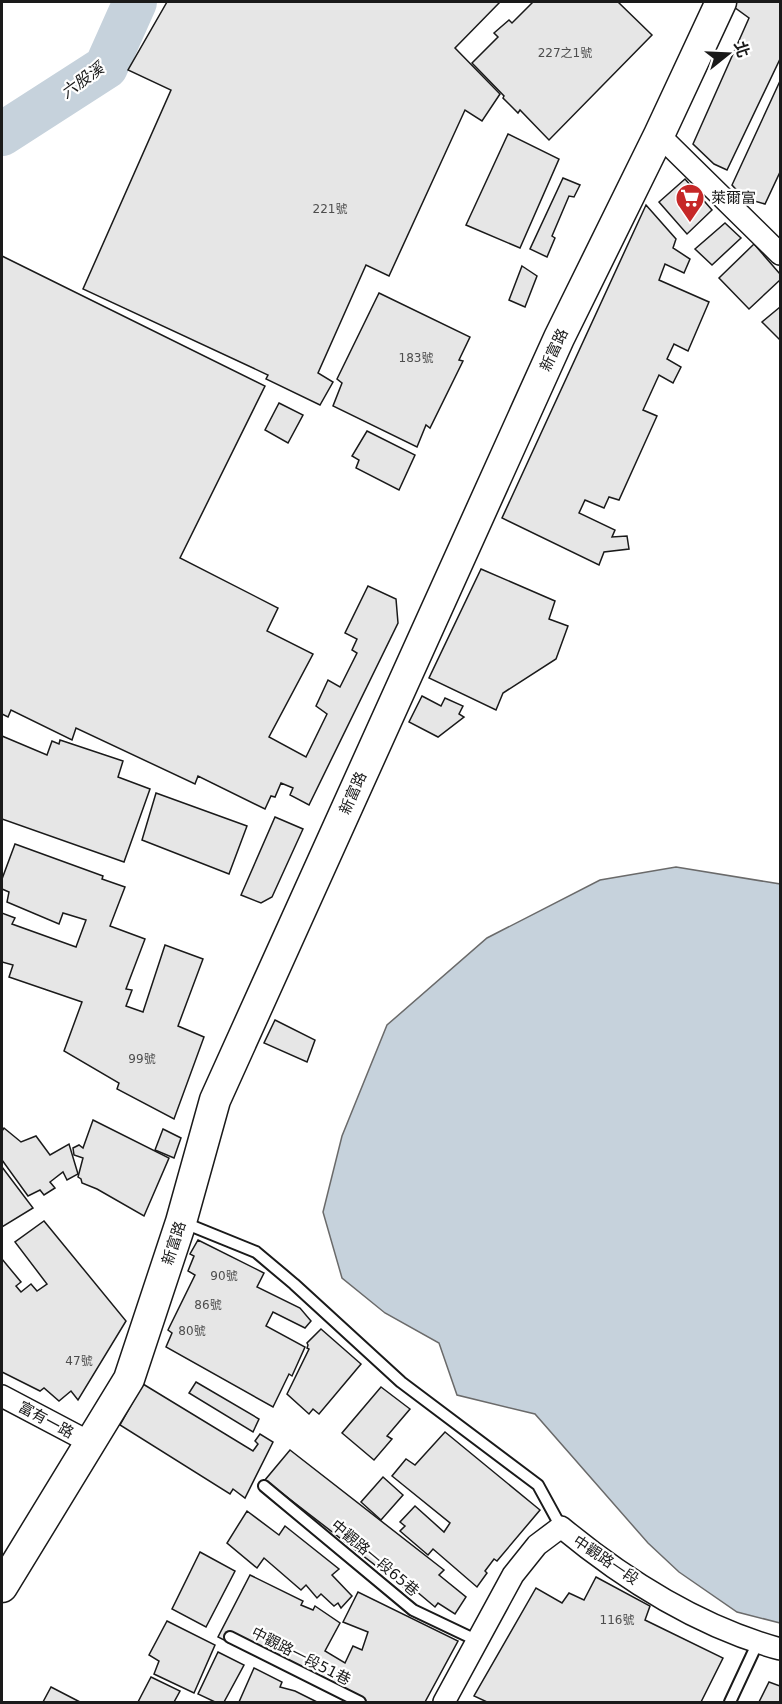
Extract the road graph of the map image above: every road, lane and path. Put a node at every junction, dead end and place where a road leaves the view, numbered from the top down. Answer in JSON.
{"nodes":[{"id":1,"x":721,"y":2,"type":"edge"},
{"id":2,"x":659,"y":135,"type":"junction"},
{"id":3,"x":779,"y":249,"type":"edge"},
{"id":4,"x":181,"y":1222,"type":"junction"},
{"id":5,"x":2,"y":1396,"type":"edge"},
{"id":6,"x":91,"y":1443,"type":"junction"},
{"id":7,"x":264,"y":1486,"type":"dead end"},
{"id":8,"x":561,"y":1527,"type":"junction"},
{"id":9,"x":2,"y":1587,"type":"edge"},
{"id":10,"x":230,"y":1637,"type":"dead end"},
{"id":11,"x":476,"y":1640,"type":"junction"},
{"id":12,"x":758,"y":1642,"type":"junction"},
{"id":13,"x":780,"y":1649,"type":"edge"},
{"id":14,"x":360,"y":1702,"type":"edge"},
{"id":15,"x":444,"y":1702,"type":"edge"},
{"id":16,"x":730,"y":1702,"type":"edge"}],
"edges":[{"from":1,"to":2,"type":"street","name":"新富路"},
{"from":2,"to":3,"type":"street"},
{"from":2,"to":4,"type":"street","name":"新富路"},
{"from":4,"to":6,"type":"street","name":"新富路"},
{"from":4,"to":8,"type":"lane"},
{"from":5,"to":6,"type":"street","name":"富有一路"},
{"from":6,"to":9,"type":"street","name":"新富路"},
{"from":7,"to":11,"type":"lane","name":"中觀路一段65巷"},
{"from":8,"to":11,"type":"street","name":"中觀路一段"},
{"from":8,"to":12,"type":"street","name":"中觀路一段"},
{"from":10,"to":14,"type":"lane","name":"中觀路一段51巷"},
{"from":11,"to":15,"type":"street","name":"中觀路一段"},
{"from":12,"to":13,"type":"street","name":"中觀路一段"},
{"from":12,"to":16,"type":"lane"}]}
